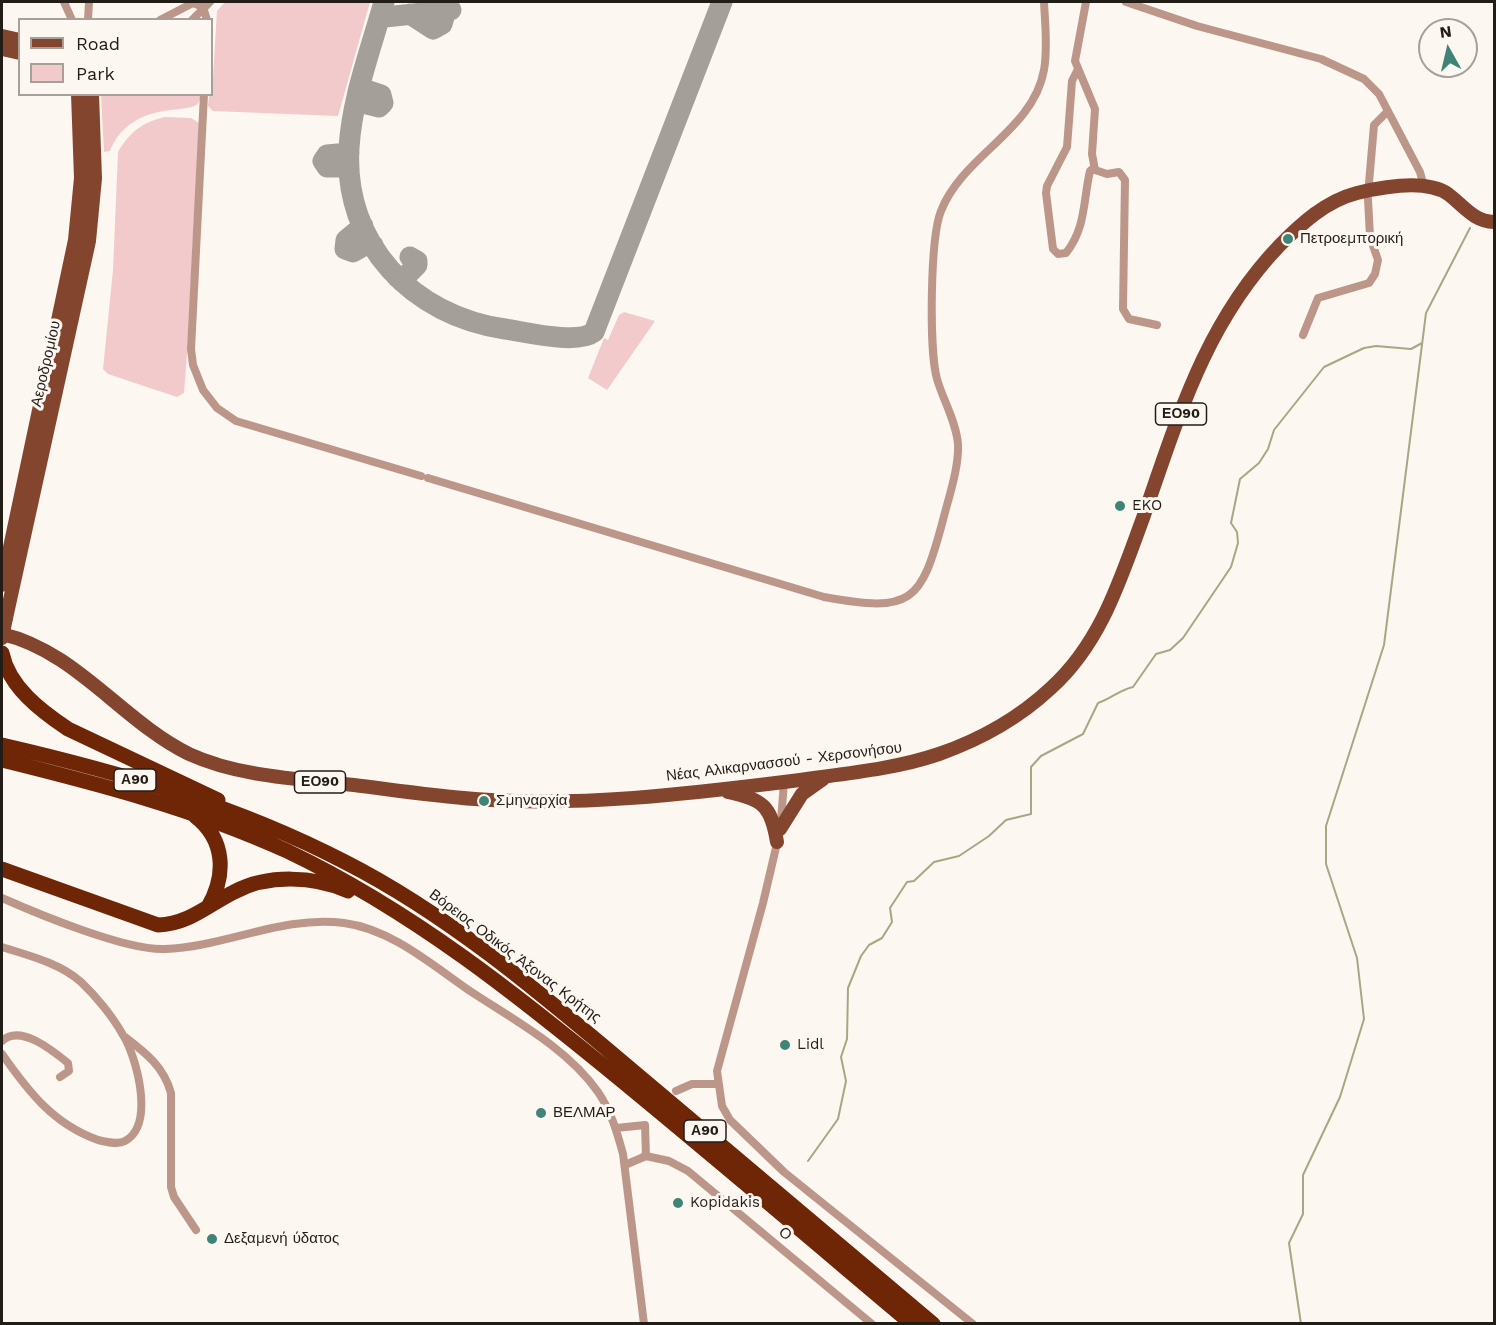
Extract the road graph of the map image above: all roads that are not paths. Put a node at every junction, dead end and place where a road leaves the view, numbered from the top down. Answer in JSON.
{"nodes":[{"id":1,"x":64,"y":2,"type":"edge"},
{"id":2,"x":89,"y":2,"type":"edge"},
{"id":3,"x":1044,"y":2,"type":"edge"},
{"id":4,"x":1086,"y":2,"type":"edge"},
{"id":5,"x":1126,"y":2,"type":"edge"},
{"id":6,"x":207,"y":4,"type":"edge"},
{"id":7,"x":71,"y":18,"type":"edge"},
{"id":8,"x":88,"y":18,"type":"edge"},
{"id":9,"x":164,"y":18,"type":"edge"},
{"id":10,"x":194,"y":18,"type":"edge"},
{"id":11,"x":2,"y":36,"type":"edge"},
{"id":12,"x":18,"y":40,"type":"edge"},
{"id":13,"x":2,"y":49,"type":"edge"},
{"id":14,"x":18,"y":52,"type":"edge"},
{"id":15,"x":1077,"y":71,"type":"junction"},
{"id":16,"x":78,"y":96,"type":"edge"},
{"id":17,"x":92,"y":96,"type":"edge"},
{"id":18,"x":204,"y":96,"type":"edge"},
{"id":19,"x":1388,"y":111,"type":"junction"},
{"id":20,"x":1094,"y":168,"type":"junction"},
{"id":21,"x":1369,"y":183,"type":"dead end"},
{"id":22,"x":1424,"y":187,"type":"junction"},
{"id":23,"x":1368,"y":199,"type":"dead end"},
{"id":24,"x":1494,"y":222,"type":"edge"},
{"id":25,"x":1157,"y":325,"type":"dead end"},
{"id":26,"x":1303,"y":335,"type":"dead end"},
{"id":27,"x":2,"y":585,"type":"edge"},
{"id":28,"x":4,"y":639,"type":"edge"},
{"id":29,"x":2,"y":653,"type":"edge"},
{"id":30,"x":2,"y":746,"type":"edge"},
{"id":31,"x":2,"y":760,"type":"edge"},
{"id":32,"x":826,"y":776,"type":"junction"},
{"id":33,"x":784,"y":782,"type":"junction"},
{"id":34,"x":717,"y":789,"type":"junction"},
{"id":35,"x":188,"y":811,"type":"junction"},
{"id":36,"x":266,"y":825,"type":"junction"},
{"id":37,"x":778,"y":835,"type":"junction"},
{"id":38,"x":2,"y":869,"type":"edge"},
{"id":39,"x":2,"y":898,"type":"edge"},
{"id":40,"x":208,"y":907,"type":"junction"},
{"id":41,"x":2,"y":947,"type":"edge"},
{"id":42,"x":489,"y":974,"type":"junction"},
{"id":43,"x":125,"y":1037,"type":"junction"},
{"id":44,"x":2,"y":1041,"type":"edge"},
{"id":45,"x":2,"y":1054,"type":"edge"},
{"id":46,"x":60,"y":1077,"type":"dead end"},
{"id":47,"x":717,"y":1084,"type":"junction"},
{"id":48,"x":675,"y":1091,"type":"dead end"},
{"id":49,"x":616,"y":1128,"type":"junction"},
{"id":50,"x":646,"y":1156,"type":"junction"},
{"id":51,"x":625,"y":1165,"type":"junction"},
{"id":52,"x":196,"y":1230,"type":"dead end"},
{"id":53,"x":644,"y":1323,"type":"edge"},
{"id":54,"x":872,"y":1323,"type":"edge"},
{"id":55,"x":912,"y":1323,"type":"edge"},
{"id":56,"x":933,"y":1323,"type":"edge"},
{"id":57,"x":973,"y":1323,"type":"edge"}],
"edges":[{"from":1,"to":7,"type":"street"},
{"from":2,"to":8,"type":"street"},
{"from":3,"to":18,"type":"street"},
{"from":4,"to":15,"type":"street"},
{"from":5,"to":19,"type":"street"},
{"from":6,"to":9,"type":"street"},
{"from":6,"to":10,"type":"street"},
{"from":11,"to":12,"type":"main road"},
{"from":13,"to":14,"type":"main road"},
{"from":15,"to":20,"type":"street"},
{"from":15,"to":20,"type":"street"},
{"from":16,"to":27,"type":"main road","name":"Αεροδρομίου"},
{"from":17,"to":28,"type":"main road","name":"Αεροδρομίου","bridge":true},
{"from":19,"to":21,"type":"street"},
{"from":19,"to":22,"type":"street"},
{"from":20,"to":25,"type":"street"},
{"from":22,"to":24,"type":"main road","name":"Νέας Αλικαρνασσού - Χερσονήσου","number":"ΕΟ90"},
{"from":22,"to":32,"type":"main road","name":"Νέας Αλικαρνασσού - Χερσονήσου","number":"ΕΟ90"},
{"from":23,"to":26,"type":"street"},
{"from":28,"to":34,"type":"main road","name":"Νέας Αλικαρνασσού - Χερσονήσου","number":"ΕΟ90"},
{"from":29,"to":36,"type":"highway"},
{"from":30,"to":36,"type":"highway","name":"Βόρειος Οδικός Άξονας Κρήτης","number":"Α90"},
{"from":31,"to":35,"type":"highway","name":"Βόρειος Οδικός Άξονας Κρήτης","number":"Α90"},
{"from":32,"to":33,"type":"main road","name":"Νέας Αλικαρνασσού - Χερσονήσου","number":"ΕΟ90"},
{"from":32,"to":37,"type":"main road"},
{"from":33,"to":34,"type":"main road","name":"Νέας Αλικαρνασσού - Χερσονήσου","number":"ΕΟ90"},
{"from":33,"to":37,"type":"street"},
{"from":34,"to":37,"type":"main road"},
{"from":35,"to":40,"type":"highway"},
{"from":35,"to":42,"type":"highway","name":"Βόρειος Οδικός Άξονας Κρήτης","number":"Α90"},
{"from":36,"to":56,"type":"highway","name":"Βόρειος Οδικός Άξονας Κρήτης","number":"Α90"},
{"from":37,"to":47,"type":"street"},
{"from":38,"to":40,"type":"highway"},
{"from":39,"to":49,"type":"street"},
{"from":40,"to":42,"type":"highway"},
{"from":41,"to":43,"type":"street"},
{"from":42,"to":55,"type":"highway","name":"Βόρειος Οδικός Άξονας Κρήτης","number":"Α90"},
{"from":43,"to":45,"type":"street"},
{"from":43,"to":52,"type":"street"},
{"from":44,"to":46,"type":"street"},
{"from":47,"to":48,"type":"street"},
{"from":47,"to":57,"type":"street"},
{"from":49,"to":50,"type":"street"},
{"from":49,"to":51,"type":"street"},
{"from":50,"to":51,"type":"street"},
{"from":50,"to":54,"type":"street","name":"Ο"},
{"from":51,"to":53,"type":"street"}]}
